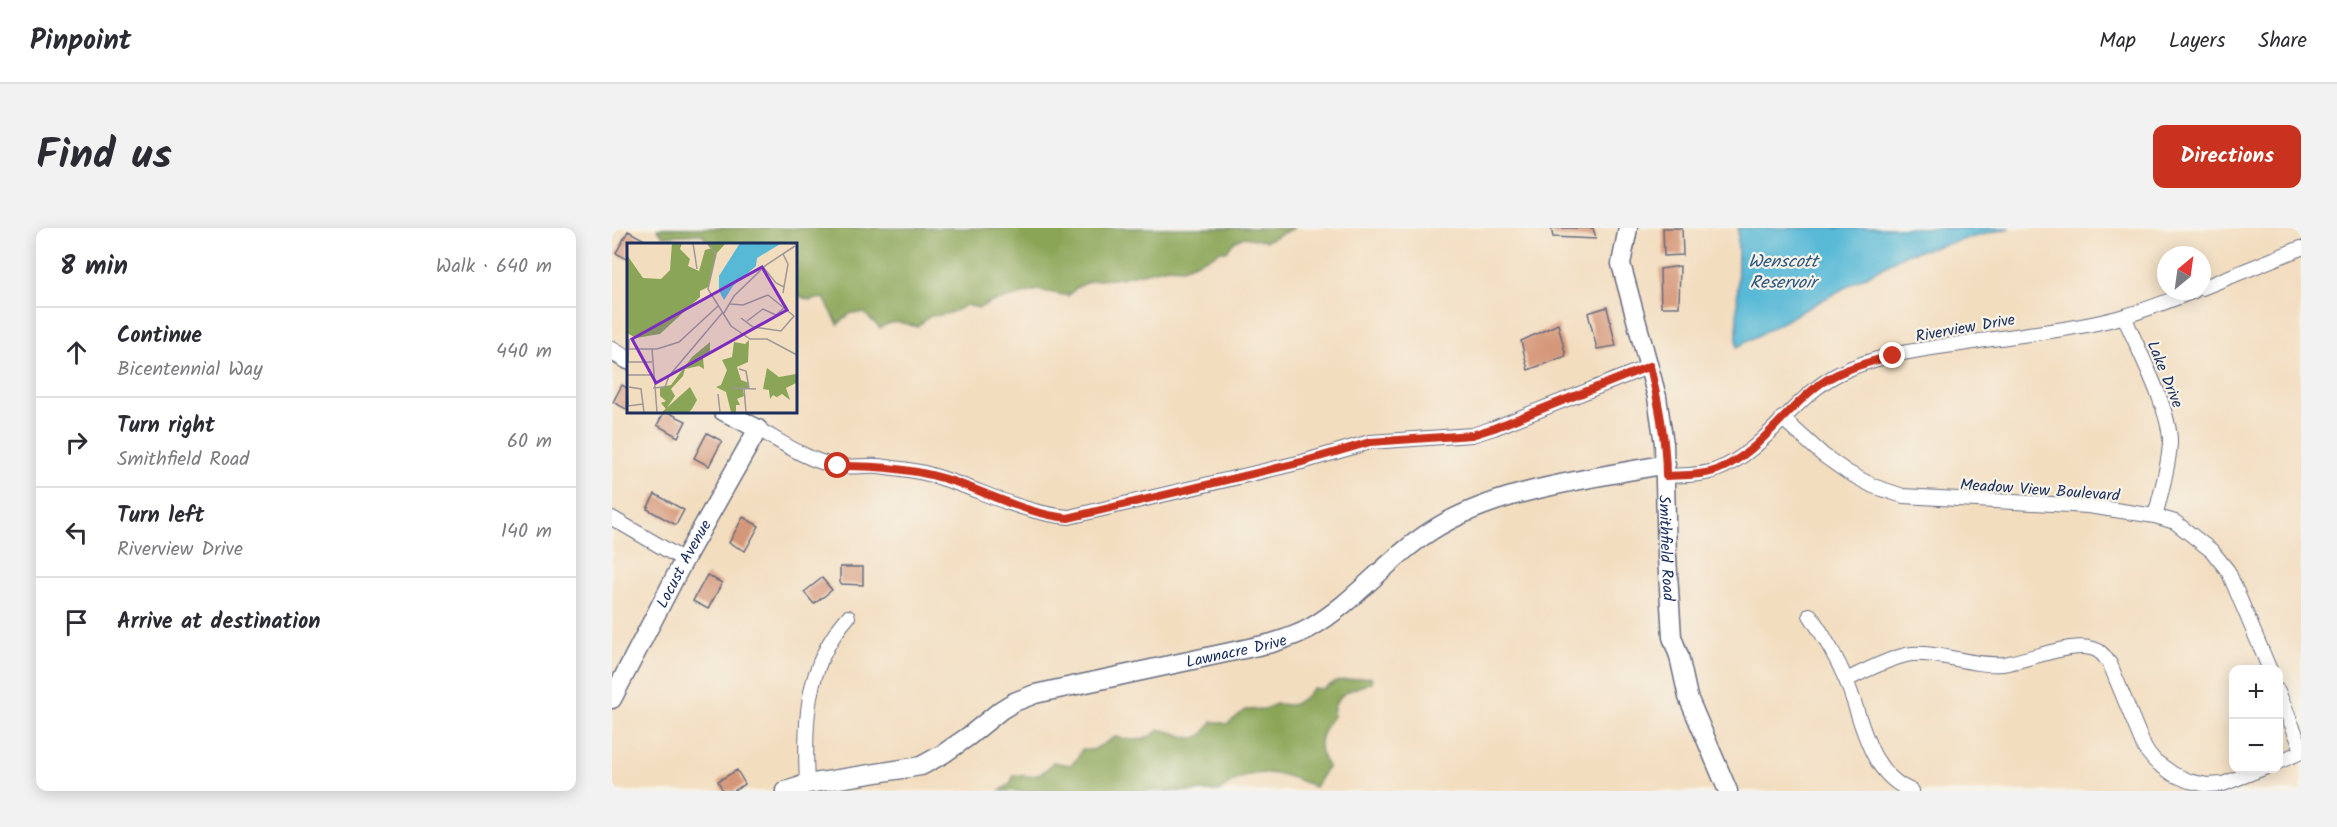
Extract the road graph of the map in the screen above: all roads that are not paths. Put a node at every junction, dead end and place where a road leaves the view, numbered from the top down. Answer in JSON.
{"nodes":[{"id":1,"x":1628,"y":228,"type":"edge"},
{"id":2,"x":2301,"y":248,"type":"edge"},
{"id":3,"x":2211,"y":284,"type":"edge"},
{"id":4,"x":2169,"y":300,"type":"edge"},
{"id":5,"x":2124,"y":316,"type":"junction"},
{"id":6,"x":612,"y":351,"type":"edge"},
{"id":7,"x":627,"y":359,"type":"edge"},
{"id":8,"x":1650,"y":366,"type":"junction"},
{"id":9,"x":725,"y":412,"type":"edge"},
{"id":10,"x":1782,"y":418,"type":"junction"},
{"id":11,"x":758,"y":429,"type":"junction"},
{"id":12,"x":1666,"y":470,"type":"junction"},
{"id":13,"x":2155,"y":516,"type":"junction"},
{"id":14,"x":612,"y":518,"type":"edge"},
{"id":15,"x":684,"y":560,"type":"junction"},
{"id":16,"x":1810,"y":615,"type":"dead end"},
{"id":17,"x":848,"y":617,"type":"dead end"},
{"id":18,"x":2268,"y":665,"type":"edge"},
{"id":19,"x":1846,"y":680,"type":"junction"},
{"id":20,"x":614,"y":689,"type":"edge"},
{"id":21,"x":2283,"y":703,"type":"edge"},
{"id":22,"x":2301,"y":747,"type":"edge"},
{"id":23,"x":2301,"y":752,"type":"edge"},
{"id":24,"x":2283,"y":760,"type":"edge"},
{"id":25,"x":2251,"y":773,"type":"edge"},
{"id":26,"x":807,"y":784,"type":"junction"},
{"id":27,"x":785,"y":791,"type":"edge"},
{"id":28,"x":1728,"y":791,"type":"edge"},
{"id":29,"x":1912,"y":791,"type":"edge"}],
"edges":[{"from":1,"to":8,"type":"street","name":"Smithfield Road"},
{"from":2,"to":3,"type":"street"},
{"from":4,"to":5,"type":"street","name":"Riverview Drive"},
{"from":5,"to":10,"type":"street","name":"Riverview Drive"},
{"from":5,"to":13,"type":"street","name":"Lake Drive"},
{"from":6,"to":7,"type":"street"},
{"from":8,"to":11,"type":"street"},
{"from":8,"to":12,"type":"street","name":"Smithfield Road"},
{"from":9,"to":11,"type":"street"},
{"from":10,"to":12,"type":"street","name":"Riverview Drive"},
{"from":10,"to":13,"type":"street","name":"Meadow View Boulevard"},
{"from":11,"to":15,"type":"street","name":"Locust Avenue"},
{"from":12,"to":26,"type":"street","name":"Lawnacre Drive"},
{"from":12,"to":28,"type":"street","name":"Smithfield Road"},
{"from":13,"to":18,"type":"street","name":"Meadow View Boulevard"},
{"from":14,"to":15,"type":"street"},
{"from":15,"to":20,"type":"street","name":"Locust Avenue"},
{"from":16,"to":19,"type":"street"},
{"from":17,"to":26,"type":"street"},
{"from":19,"to":25,"type":"street"},
{"from":19,"to":29,"type":"street"},
{"from":21,"to":22,"type":"street"},
{"from":23,"to":24,"type":"street"},
{"from":26,"to":27,"type":"street","name":"Lawnacre Drive"}]}
